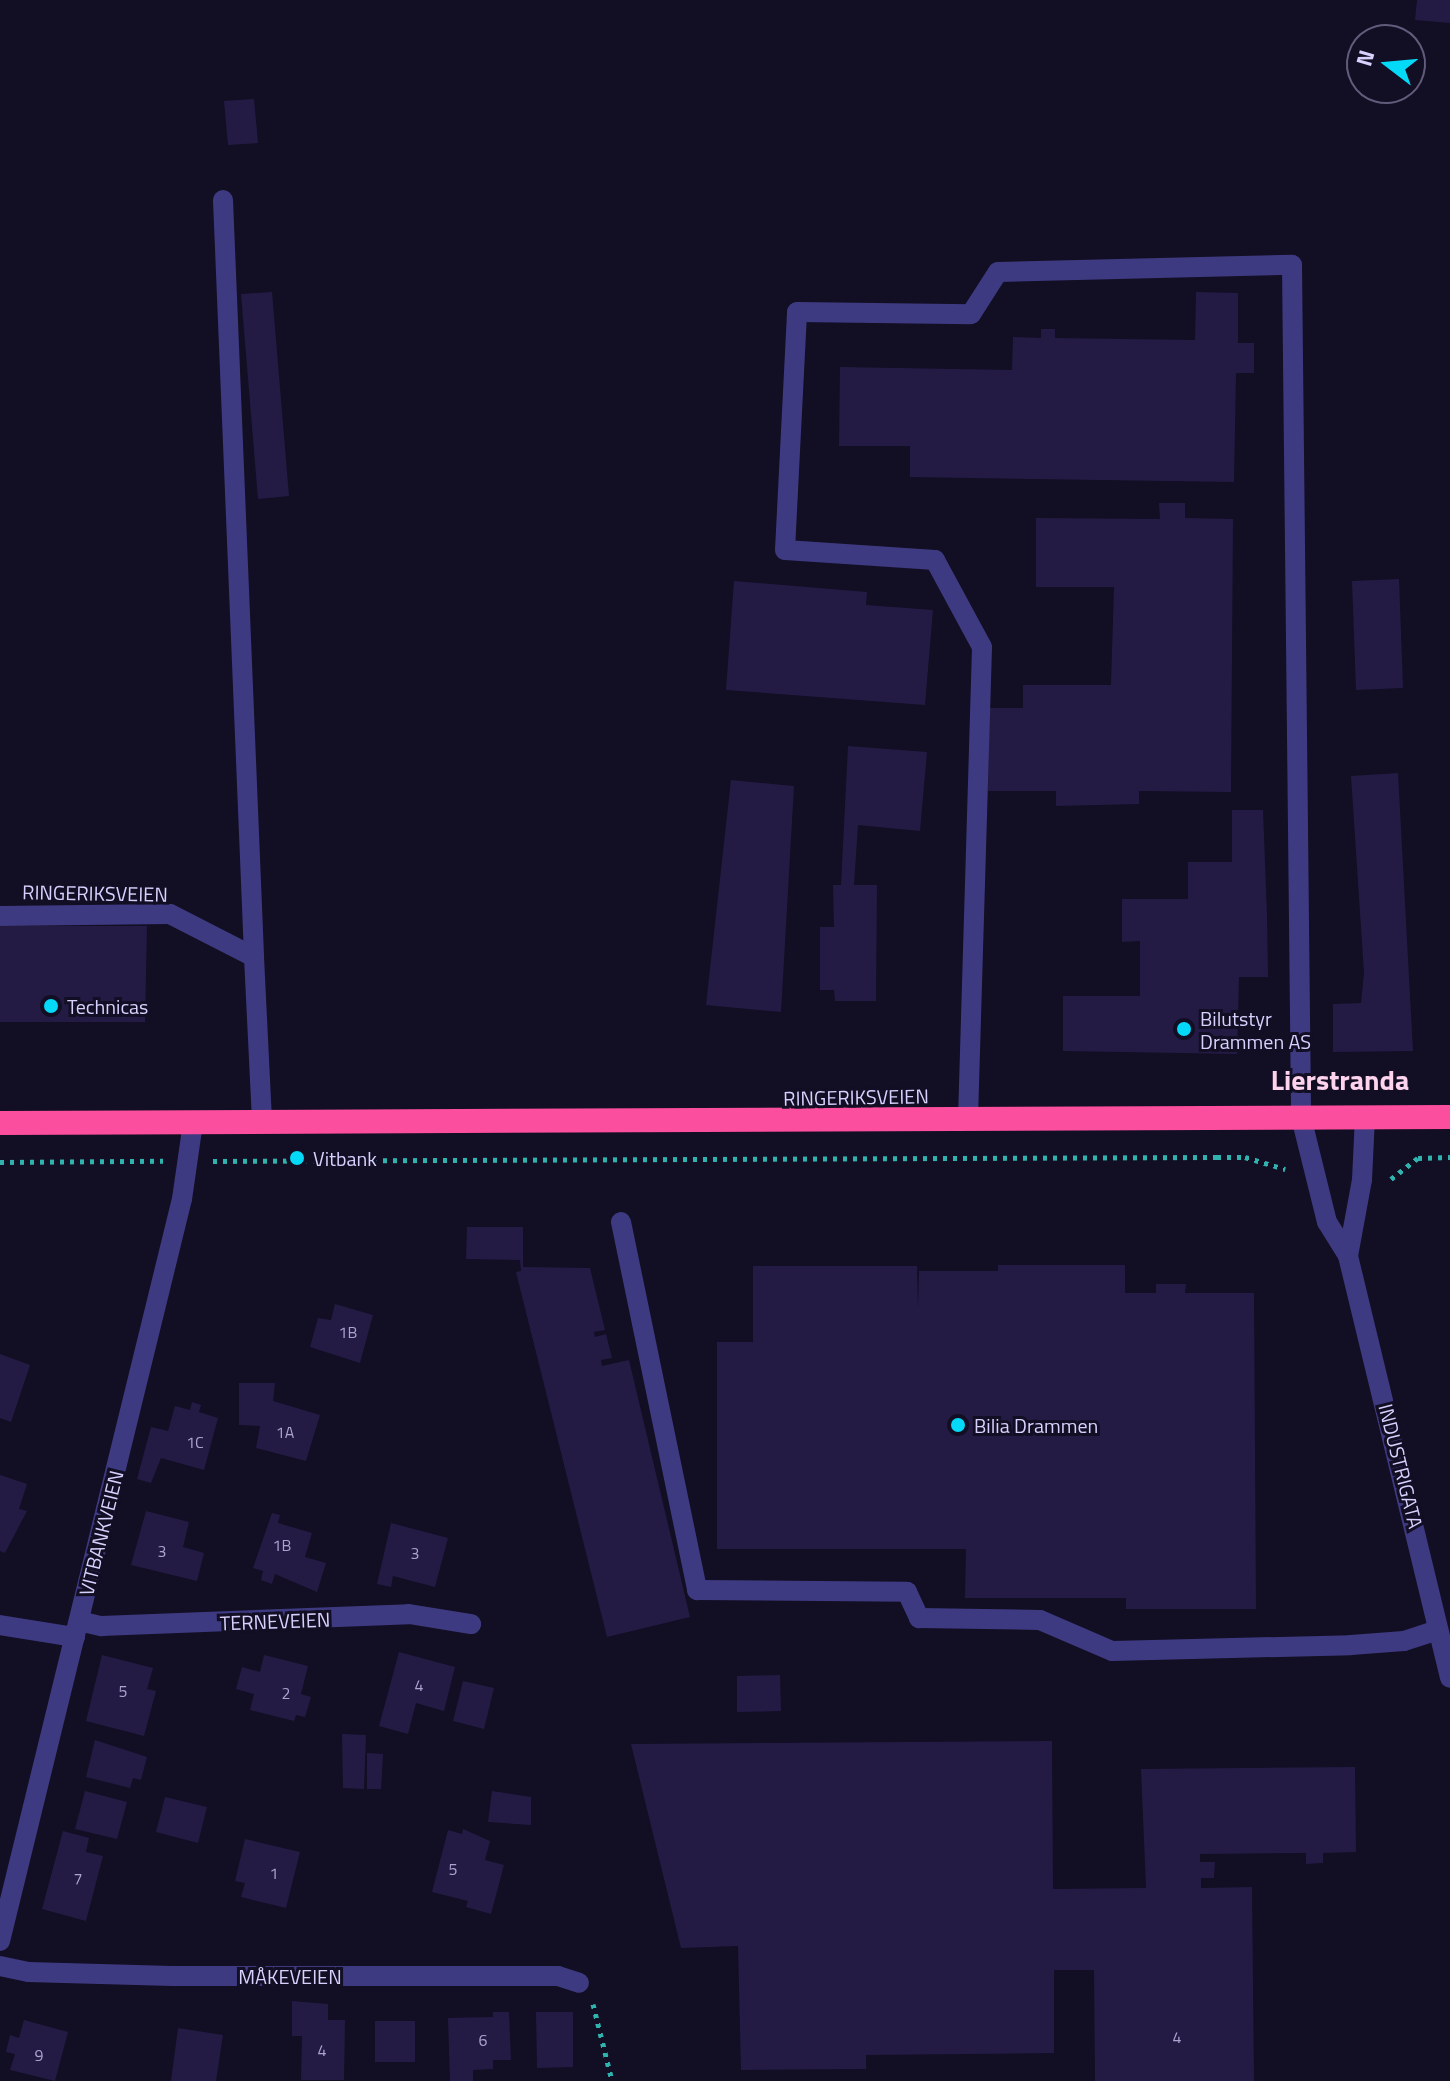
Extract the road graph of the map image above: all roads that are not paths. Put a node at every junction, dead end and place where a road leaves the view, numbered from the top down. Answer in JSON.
{"nodes":[{"id":1,"x":223,"y":200,"type":"dead end"},
{"id":2,"x":0,"y":916,"type":"edge"},
{"id":3,"x":254,"y":957,"type":"junction"},
{"id":4,"x":1301,"y":1117,"type":"junction"},
{"id":5,"x":1365,"y":1117,"type":"junction"},
{"id":6,"x":1450,"y":1117,"type":"edge"},
{"id":7,"x":968,"y":1119,"type":"junction"},
{"id":8,"x":0,"y":1123,"type":"edge"},
{"id":9,"x":193,"y":1123,"type":"junction"},
{"id":10,"x":262,"y":1123,"type":"junction"},
{"id":11,"x":621,"y":1222,"type":"dead end"},
{"id":12,"x":1348,"y":1256,"type":"junction"},
{"id":13,"x":471,"y":1624,"type":"dead end"},
{"id":14,"x":0,"y":1625,"type":"edge"},
{"id":15,"x":77,"y":1629,"type":"junction"},
{"id":16,"x":1438,"y":1630,"type":"junction"},
{"id":17,"x":1450,"y":1678,"type":"edge"},
{"id":18,"x":0,"y":1941,"type":"edge"},
{"id":19,"x":0,"y":1966,"type":"edge"},
{"id":20,"x":579,"y":1983,"type":"road end"}],
"edges":[{"from":1,"to":3,"type":"street"},
{"from":2,"to":3,"type":"street","name":"RINGERIKSVEIEN"},
{"from":3,"to":10,"type":"street"},
{"from":4,"to":5,"type":"highway","name":"RINGERIKSVEIEN"},
{"from":4,"to":7,"type":"highway","name":"RINGERIKSVEIEN"},
{"from":4,"to":7,"type":"street","name":"INDUSTRIGATA"},
{"from":4,"to":12,"type":"street","name":"INDUSTRIGATA"},
{"from":5,"to":6,"type":"highway","name":"RINGERIKSVEIEN"},
{"from":5,"to":12,"type":"street","name":"INDUSTRIGATA"},
{"from":7,"to":10,"type":"highway","name":"RINGERIKSVEIEN"},
{"from":8,"to":9,"type":"highway","name":"RINGERIKSVEIEN"},
{"from":9,"to":10,"type":"highway","name":"RINGERIKSVEIEN"},
{"from":9,"to":15,"type":"street","name":"VITBANKVEIEN"},
{"from":11,"to":16,"type":"street"},
{"from":12,"to":16,"type":"street","name":"INDUSTRIGATA"},
{"from":13,"to":15,"type":"street","name":"TERNEVEIEN"},
{"from":14,"to":15,"type":"street","name":"TERNEVEIEN"},
{"from":15,"to":18,"type":"street","name":"VITBANKVEIEN"},
{"from":16,"to":17,"type":"street","name":"INDUSTRIGATA"},
{"from":19,"to":20,"type":"street","name":"MÅKEVEIEN"}]}
